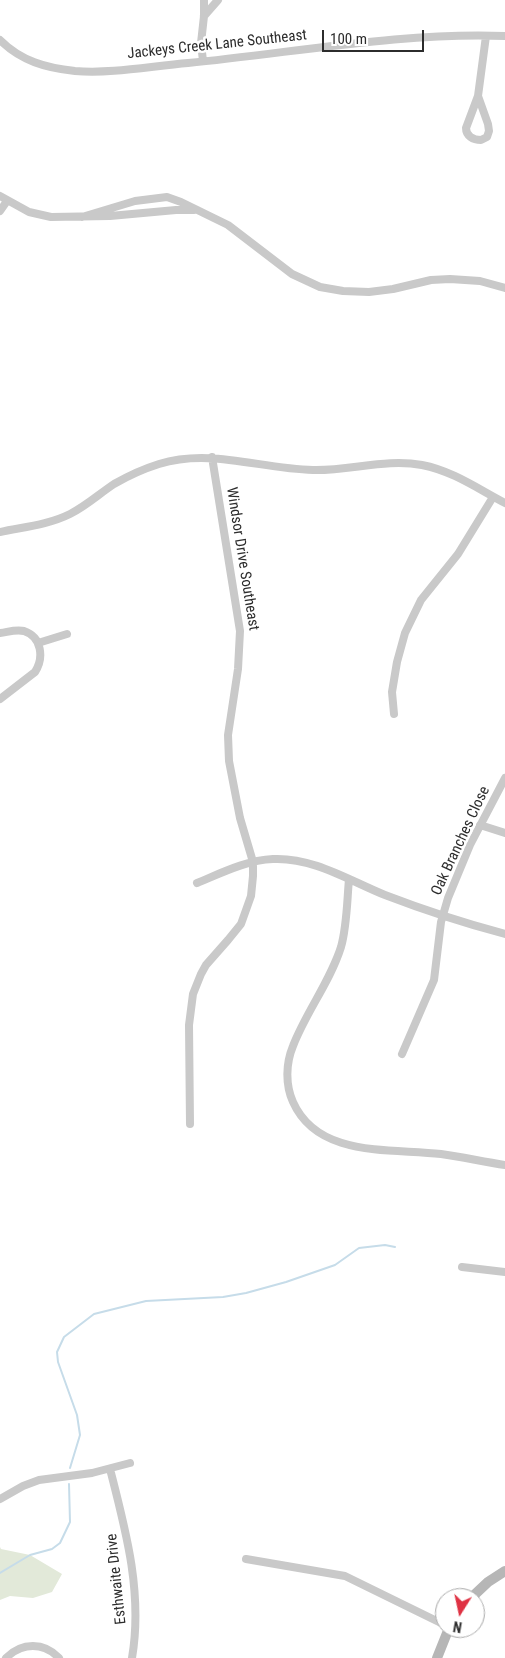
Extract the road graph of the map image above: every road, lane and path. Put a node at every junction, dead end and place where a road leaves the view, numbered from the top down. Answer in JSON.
{"nodes":[{"id":1,"x":204,"y":0,"type":"edge"},
{"id":2,"x":218,"y":0,"type":"edge"},
{"id":3,"x":204,"y":16,"type":"junction"},
{"id":4,"x":486,"y":36,"type":"junction"},
{"id":5,"x":505,"y":36,"type":"edge"},
{"id":6,"x":0,"y":40,"type":"edge"},
{"id":7,"x":203,"y":62,"type":"junction"},
{"id":8,"x":478,"y":96,"type":"junction"},
{"id":9,"x":0,"y":196,"type":"edge"},
{"id":10,"x":7,"y":201,"type":"junction"},
{"id":11,"x":199,"y":211,"type":"junction"},
{"id":12,"x":0,"y":212,"type":"edge"},
{"id":13,"x":82,"y":217,"type":"junction"},
{"id":14,"x":505,"y":288,"type":"edge"},
{"id":15,"x":212,"y":457,"type":"junction"},
{"id":16,"x":493,"y":497,"type":"junction"},
{"id":17,"x":505,"y":503,"type":"edge"},
{"id":18,"x":0,"y":532,"type":"edge"},
{"id":19,"x":0,"y":633,"type":"edge"},
{"id":20,"x":66,"y":634,"type":"dead end"},
{"id":21,"x":38,"y":643,"type":"junction"},
{"id":22,"x":0,"y":699,"type":"edge"},
{"id":23,"x":394,"y":714,"type":"dead end"},
{"id":24,"x":505,"y":778,"type":"edge"},
{"id":25,"x":480,"y":825,"type":"junction"},
{"id":26,"x":505,"y":833,"type":"edge"},
{"id":27,"x":253,"y":862,"type":"junction"},
{"id":28,"x":349,"y":879,"type":"junction"},
{"id":29,"x":197,"y":883,"type":"dead end"},
{"id":30,"x":443,"y":916,"type":"junction"},
{"id":31,"x":505,"y":934,"type":"edge"},
{"id":32,"x":402,"y":1054,"type":"dead end"},
{"id":33,"x":190,"y":1124,"type":"dead end"},
{"id":34,"x":505,"y":1165,"type":"edge"},
{"id":35,"x":462,"y":1267,"type":"dead end"},
{"id":36,"x":505,"y":1272,"type":"edge"},
{"id":37,"x":130,"y":1463,"type":"dead end"},
{"id":38,"x":110,"y":1469,"type":"junction"},
{"id":39,"x":0,"y":1499,"type":"edge"},
{"id":40,"x":246,"y":1559,"type":"dead end"},
{"id":41,"x":505,"y":1571,"type":"edge"},
{"id":42,"x":481,"y":1588,"type":"edge"},
{"id":43,"x":435,"y":1620,"type":"edge"},
{"id":44,"x":445,"y":1638,"type":"edge"},
{"id":45,"x":6,"y":1658,"type":"edge"},
{"id":46,"x":59,"y":1658,"type":"edge"},
{"id":47,"x":132,"y":1658,"type":"edge"},
{"id":48,"x":437,"y":1658,"type":"edge"}],
"edges":[{"from":1,"to":3,"type":"street"},
{"from":2,"to":3,"type":"street"},
{"from":3,"to":7,"type":"street"},
{"from":4,"to":5,"type":"street","name":"Jackeys Creek Lane Southeast"},
{"from":4,"to":7,"type":"street","name":"Jackeys Creek Lane Southeast"},
{"from":4,"to":8,"type":"street"},
{"from":6,"to":7,"type":"street","name":"Jackeys Creek Lane Southeast"},
{"from":8,"to":8,"type":"street"},
{"from":9,"to":10,"type":"street"},
{"from":10,"to":12,"type":"street"},
{"from":10,"to":13,"type":"street"},
{"from":11,"to":13,"type":"street"},
{"from":11,"to":13,"type":"street"},
{"from":11,"to":14,"type":"street"},
{"from":15,"to":16,"type":"street"},
{"from":15,"to":18,"type":"street"},
{"from":15,"to":27,"type":"street","name":"Windsor Drive Southeast"},
{"from":16,"to":17,"type":"street"},
{"from":16,"to":23,"type":"street"},
{"from":19,"to":21,"type":"street"},
{"from":20,"to":21,"type":"street"},
{"from":21,"to":22,"type":"street"},
{"from":24,"to":25,"type":"street","name":"Oak Branches Close"},
{"from":25,"to":26,"type":"street"},
{"from":25,"to":30,"type":"street","name":"Oak Branches Close"},
{"from":27,"to":28,"type":"street"},
{"from":27,"to":29,"type":"street"},
{"from":27,"to":33,"type":"street","name":"Windsor Drive Southeast"},
{"from":28,"to":30,"type":"street"},
{"from":28,"to":34,"type":"street"},
{"from":30,"to":31,"type":"street"},
{"from":30,"to":32,"type":"street","name":"Oak Branches Close"},
{"from":35,"to":36,"type":"street"},
{"from":37,"to":38,"type":"street"},
{"from":38,"to":39,"type":"street"},
{"from":38,"to":47,"type":"street","name":"Esthwaite Drive"},
{"from":40,"to":43,"type":"street"},
{"from":41,"to":42,"type":"street"},
{"from":44,"to":48,"type":"street"},
{"from":45,"to":46,"type":"street"}]}
